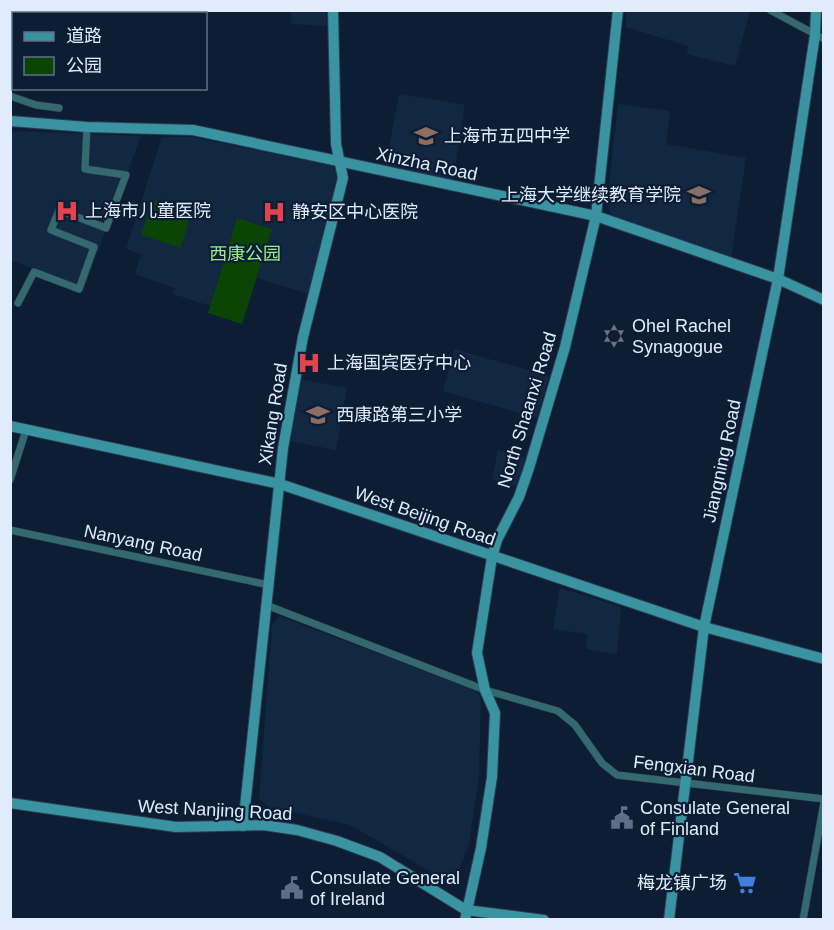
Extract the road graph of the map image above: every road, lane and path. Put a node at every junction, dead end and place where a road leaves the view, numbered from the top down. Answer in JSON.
{"nodes":[{"id":1,"x":333,"y":10,"type":"edge"},
{"id":2,"x":618,"y":10,"type":"edge"},
{"id":3,"x":770,"y":10,"type":"edge"},
{"id":4,"x":816,"y":10,"type":"edge"},
{"id":5,"x":819,"y":37,"type":"edge"},
{"id":6,"x":10,"y":96,"type":"edge"},
{"id":7,"x":59,"y":108,"type":"dead end"},
{"id":8,"x":10,"y":121,"type":"edge"},
{"id":9,"x":87,"y":127,"type":"junction"},
{"id":10,"x":338,"y":162,"type":"junction"},
{"id":11,"x":596,"y":216,"type":"junction"},
{"id":12,"x":778,"y":279,"type":"junction"},
{"id":13,"x":824,"y":300,"type":"edge"},
{"id":14,"x":18,"y":303,"type":"dead end"},
{"id":15,"x":10,"y":426,"type":"edge"},
{"id":16,"x":26,"y":430,"type":"junction"},
{"id":17,"x":10,"y":480,"type":"edge"},
{"id":18,"x":280,"y":484,"type":"junction"},
{"id":19,"x":10,"y":530,"type":"edge"},
{"id":20,"x":492,"y":557,"type":"junction"},
{"id":21,"x":269,"y":585,"type":"junction"},
{"id":22,"x":266,"y":605,"type":"junction"},
{"id":23,"x":704,"y":627,"type":"junction"},
{"id":24,"x":824,"y":659,"type":"edge"},
{"id":25,"x":485,"y":690,"type":"junction"},
{"id":26,"x":686,"y":784,"type":"junction"},
{"id":27,"x":824,"y":800,"type":"edge"},
{"id":28,"x":10,"y":803,"type":"edge"},
{"id":29,"x":243,"y":826,"type":"junction"},
{"id":30,"x":466,"y":915,"type":"edge"},
{"id":31,"x":544,"y":920,"type":"edge"},
{"id":32,"x":669,"y":920,"type":"edge"},
{"id":33,"x":802,"y":920,"type":"edge"}],
"edges":[{"from":1,"to":10,"type":"main road","name":"Xikang Road"},
{"from":2,"to":11,"type":"main road","name":"North Shaanxi Road"},
{"from":3,"to":5,"type":"street"},
{"from":4,"to":5,"type":"main road","name":"Jiangning Road"},
{"from":5,"to":12,"type":"main road","name":"Jiangning Road"},
{"from":6,"to":7,"type":"street"},
{"from":8,"to":9,"type":"main road","name":"Xinzha Road"},
{"from":9,"to":10,"type":"main road","name":"Xinzha Road"},
{"from":9,"to":14,"type":"street"},
{"from":10,"to":11,"type":"main road","name":"Xinzha Road"},
{"from":10,"to":18,"type":"main road","name":"Xikang Road"},
{"from":11,"to":12,"type":"main road","name":"Xinzha Road"},
{"from":11,"to":20,"type":"main road","name":"North Shaanxi Road"},
{"from":12,"to":13,"type":"main road","name":"Xinzha Road"},
{"from":12,"to":23,"type":"main road","name":"Jiangning Road"},
{"from":15,"to":16,"type":"main road","name":"West Beijing Road"},
{"from":16,"to":17,"type":"street"},
{"from":16,"to":18,"type":"main road","name":"West Beijing Road"},
{"from":18,"to":20,"type":"main road","name":"West Beijing Road"},
{"from":18,"to":21,"type":"main road","name":"Xikang Road"},
{"from":19,"to":21,"type":"street","name":"Nanyang Road"},
{"from":20,"to":23,"type":"main road","name":"West Beijing Road"},
{"from":20,"to":25,"type":"main road","name":"North Shaanxi Road"},
{"from":21,"to":22,"type":"main road","name":"Xikang Road"},
{"from":22,"to":25,"type":"street"},
{"from":22,"to":29,"type":"main road","name":"Xikang Road"},
{"from":23,"to":24,"type":"main road","name":"West Beijing Road"},
{"from":23,"to":26,"type":"main road","name":"Jiangning Road"},
{"from":25,"to":26,"type":"street","name":"Fengxian Road"},
{"from":25,"to":30,"type":"main road","name":"North Shaanxi Road"},
{"from":26,"to":27,"type":"street","name":"Fengxian Road"},
{"from":26,"to":32,"type":"main road","name":"Jiangning Road"},
{"from":27,"to":33,"type":"street"},
{"from":28,"to":29,"type":"main road","name":"West Nanjing Road"},
{"from":29,"to":30,"type":"main road","name":"West Nanjing Road"},
{"from":30,"to":31,"type":"main road","name":"West Nanjing Road"}]}
